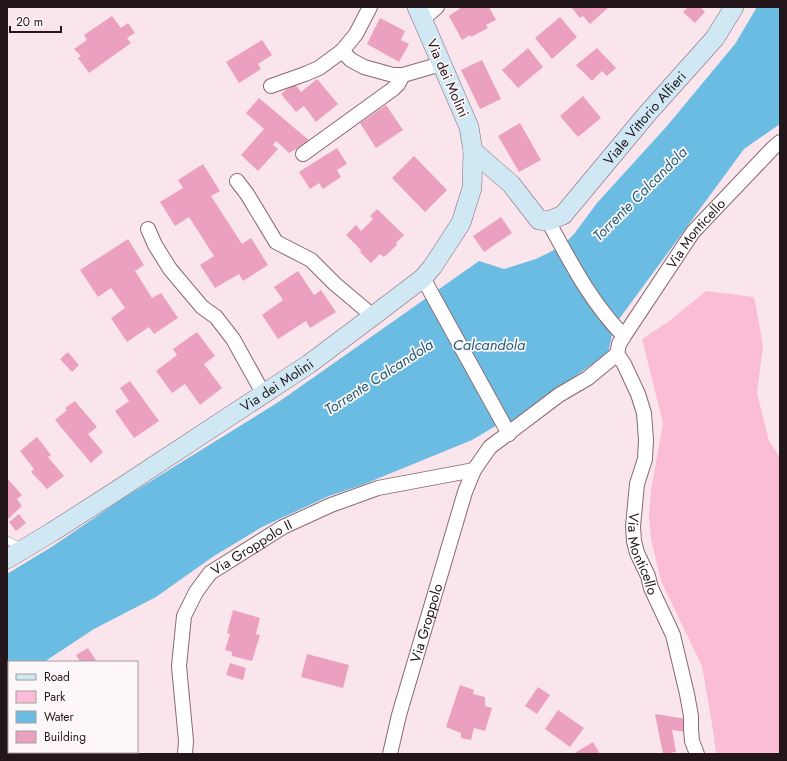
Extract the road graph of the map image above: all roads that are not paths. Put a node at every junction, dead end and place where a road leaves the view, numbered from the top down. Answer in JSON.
{"nodes":[{"id":1,"x":370,"y":7,"type":"edge"},
{"id":2,"x":734,"y":7,"type":"edge"},
{"id":3,"x":425,"y":11,"type":"edge"},
{"id":4,"x":342,"y":51,"type":"junction"},
{"id":5,"x":441,"y":64,"type":"junction"},
{"id":6,"x":403,"y":75,"type":"junction"},
{"id":7,"x":271,"y":86,"type":"dead end"},
{"id":8,"x":780,"y":142,"type":"edge"},
{"id":9,"x":473,"y":151,"type":"junction"},
{"id":10,"x":303,"y":154,"type":"dead end"},
{"id":11,"x":237,"y":181,"type":"dead end"},
{"id":12,"x":548,"y":221,"type":"junction"},
{"id":13,"x":148,"y":229,"type":"dead end"},
{"id":14,"x":426,"y":284,"type":"junction"},
{"id":15,"x":373,"y":316,"type":"junction"},
{"id":16,"x":624,"y":336,"type":"junction"},
{"id":17,"x":617,"y":354,"type":"junction"},
{"id":18,"x":263,"y":393,"type":"junction"},
{"id":19,"x":506,"y":430,"type":"junction"},
{"id":20,"x":474,"y":470,"type":"junction"},
{"id":21,"x":7,"y":540,"type":"edge"},
{"id":22,"x":25,"y":549,"type":"junction"},
{"id":23,"x":7,"y":560,"type":"edge"},
{"id":24,"x":185,"y":754,"type":"edge"},
{"id":25,"x":390,"y":754,"type":"edge"},
{"id":26,"x":697,"y":754,"type":"edge"}],
"edges":[{"from":1,"to":4,"type":"street"},
{"from":2,"to":12,"type":"street","name":"Viale Vittorio Alfieri"},
{"from":3,"to":5,"type":"street","name":"Via dei Molini"},
{"from":4,"to":6,"type":"street"},
{"from":4,"to":7,"type":"street"},
{"from":5,"to":6,"type":"street"},
{"from":5,"to":9,"type":"street","name":"Via dei Molini"},
{"from":6,"to":10,"type":"street"},
{"from":8,"to":16,"type":"street","name":"Via Monticello"},
{"from":9,"to":12,"type":"street"},
{"from":9,"to":14,"type":"street","name":"Via dei Molini"},
{"from":11,"to":15,"type":"street"},
{"from":12,"to":16,"type":"street"},
{"from":13,"to":18,"type":"street"},
{"from":14,"to":15,"type":"street","name":"Via dei Molini"},
{"from":14,"to":19,"type":"street"},
{"from":15,"to":18,"type":"street","name":"Via dei Molini"},
{"from":16,"to":17,"type":"street","name":"Via Monticello"},
{"from":17,"to":19,"type":"street","name":"Via Groppolo"},
{"from":17,"to":26,"type":"street","name":"Via Monticello"},
{"from":18,"to":22,"type":"street","name":"Via dei Molini"},
{"from":19,"to":20,"type":"street","name":"Via Groppolo"},
{"from":20,"to":24,"type":"street","name":"Via Groppolo II"},
{"from":20,"to":25,"type":"street","name":"Via Groppolo"},
{"from":21,"to":22,"type":"lane"},
{"from":22,"to":23,"type":"street","name":"Via dei Molini"}]}
